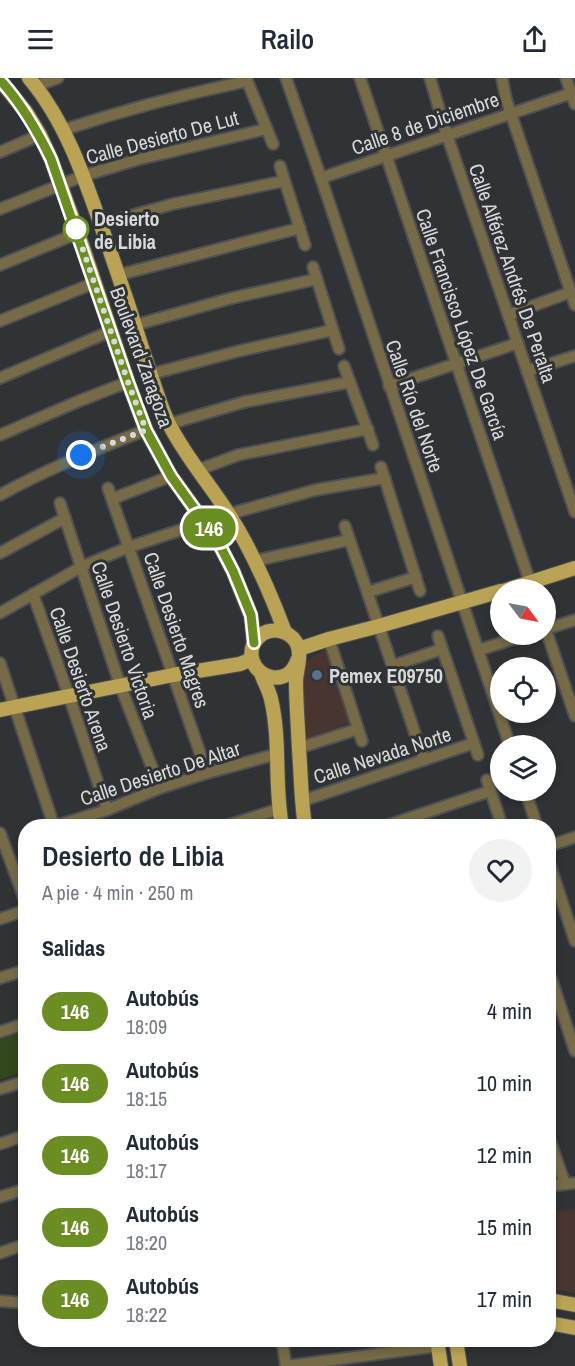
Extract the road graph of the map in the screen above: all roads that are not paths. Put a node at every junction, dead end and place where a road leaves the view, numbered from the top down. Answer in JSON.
{"nodes":[{"id":1,"x":58,"y":78,"type":"edge"},
{"id":2,"x":286,"y":78,"type":"edge"},
{"id":3,"x":360,"y":78,"type":"edge"},
{"id":4,"x":430,"y":78,"type":"edge"},
{"id":5,"x":502,"y":78,"type":"edge"},
{"id":6,"x":566,"y":78,"type":"edge"},
{"id":7,"x":247,"y":80,"type":"edge"},
{"id":8,"x":32,"y":82,"type":"edge"},
{"id":9,"x":3,"y":89,"type":"edge"},
{"id":10,"x":573,"y":93,"type":"edge"},
{"id":11,"x":575,"y":104,"type":"edge"},
{"id":12,"x":512,"y":113,"type":"junction"},
{"id":13,"x":266,"y":129,"type":"junction"},
{"id":14,"x":63,"y":130,"type":"junction"},
{"id":15,"x":40,"y":135,"type":"junction"},
{"id":16,"x":447,"y":135,"type":"junction"},
{"id":17,"x":273,"y":144,"type":"dead end"},
{"id":18,"x":0,"y":152,"type":"edge"},
{"id":19,"x":386,"y":156,"type":"junction"},
{"id":20,"x":280,"y":166,"type":"dead end"},
{"id":21,"x":84,"y":176,"type":"junction"},
{"id":22,"x":321,"y":178,"type":"junction"},
{"id":23,"x":284,"y":181,"type":"junction"},
{"id":24,"x":61,"y":184,"type":"junction"},
{"id":25,"x":0,"y":208,"type":"edge"},
{"id":26,"x":101,"y":224,"type":"junction"},
{"id":27,"x":300,"y":228,"type":"junction"},
{"id":28,"x":78,"y":233,"type":"junction"},
{"id":29,"x":305,"y":245,"type":"dead end"},
{"id":30,"x":0,"y":265,"type":"edge"},
{"id":31,"x":313,"y":267,"type":"dead end"},
{"id":32,"x":118,"y":275,"type":"junction"},
{"id":33,"x":317,"y":279,"type":"junction"},
{"id":34,"x":94,"y":283,"type":"junction"},
{"id":35,"x":571,"y":292,"type":"junction"},
{"id":36,"x":575,"y":305,"type":"edge"},
{"id":37,"x":508,"y":315,"type":"junction"},
{"id":38,"x":0,"y":321,"type":"edge"},
{"id":39,"x":135,"y":325,"type":"junction"},
{"id":40,"x":333,"y":330,"type":"junction"},
{"id":41,"x":111,"y":331,"type":"junction"},
{"id":42,"x":518,"y":343,"type":"junction"},
{"id":43,"x":339,"y":349,"type":"dead end"},
{"id":44,"x":575,"y":356,"type":"edge"},
{"id":45,"x":456,"y":363,"type":"junction"},
{"id":46,"x":344,"y":366,"type":"dead end"},
{"id":47,"x":527,"y":370,"type":"junction"},
{"id":48,"x":151,"y":374,"type":"junction"},
{"id":49,"x":0,"y":378,"type":"edge"},
{"id":50,"x":128,"y":382,"type":"junction"},
{"id":51,"x":350,"y":382,"type":"junction"},
{"id":52,"x":389,"y":386,"type":"junction"},
{"id":53,"x":169,"y":424,"type":"junction"},
{"id":54,"x":368,"y":429,"type":"junction"},
{"id":55,"x":146,"y":430,"type":"junction"},
{"id":56,"x":0,"y":435,"type":"edge"},
{"id":57,"x":373,"y":445,"type":"dead end"},
{"id":58,"x":198,"y":470,"type":"junction"},
{"id":59,"x":171,"y":476,"type":"junction"},
{"id":60,"x":108,"y":488,"type":"dead end"},
{"id":61,"x":0,"y":495,"type":"edge"},
{"id":62,"x":112,"y":499,"type":"junction"},
{"id":63,"x":60,"y":503,"type":"dead end"},
{"id":64,"x":575,"y":512,"type":"edge"},
{"id":65,"x":229,"y":514,"type":"junction"},
{"id":66,"x":65,"y":518,"type":"junction"},
{"id":67,"x":205,"y":522,"type":"junction"},
{"id":68,"x":345,"y":526,"type":"dead end"},
{"id":69,"x":349,"y":540,"type":"junction"},
{"id":70,"x":129,"y":547,"type":"junction"},
{"id":71,"x":0,"y":553,"type":"edge"},
{"id":72,"x":254,"y":561,"type":"junction"},
{"id":73,"x":81,"y":567,"type":"junction"},
{"id":74,"x":575,"y":568,"type":"edge"},
{"id":75,"x":416,"y":578,"type":"junction"},
{"id":76,"x":529,"y":579,"type":"edge"},
{"id":77,"x":540,"y":579,"type":"edge"},
{"id":78,"x":420,"y":591,"type":"dead end"},
{"id":79,"x":368,"y":592,"type":"junction"},
{"id":80,"x":33,"y":594,"type":"junction"},
{"id":81,"x":490,"y":594,"type":"edge"},
{"id":82,"x":463,"y":603,"type":"junction"},
{"id":83,"x":0,"y":613,"type":"edge"},
{"id":84,"x":575,"y":620,"type":"edge"},
{"id":85,"x":379,"y":626,"type":"junction"},
{"id":86,"x":556,"y":627,"type":"edge"},
{"id":87,"x":285,"y":632,"type":"junction"},
{"id":88,"x":438,"y":636,"type":"dead end"},
{"id":89,"x":329,"y":639,"type":"junction"},
{"id":90,"x":254,"y":643,"type":"junction"},
{"id":91,"x":495,"y":645,"type":"edge"},
{"id":92,"x":551,"y":645,"type":"edge"},
{"id":93,"x":442,"y":649,"type":"junction"},
{"id":94,"x":479,"y":650,"type":"junction"},
{"id":95,"x":299,"y":654,"type":"junction"},
{"id":96,"x":252,"y":659,"type":"junction"},
{"id":97,"x":0,"y":663,"type":"edge"},
{"id":98,"x":392,"y":666,"type":"junction"},
{"id":99,"x":261,"y":673,"type":"junction"},
{"id":100,"x":173,"y":675,"type":"junction"},
{"id":101,"x":120,"y":685,"type":"junction"},
{"id":102,"x":69,"y":696,"type":"junction"},
{"id":103,"x":15,"y":708,"type":"junction"},
{"id":104,"x":0,"y":710,"type":"edge"},
{"id":105,"x":575,"y":716,"type":"edge"},
{"id":106,"x":358,"y":729,"type":"junction"},
{"id":107,"x":506,"y":735,"type":"edge"},
{"id":108,"x":362,"y":741,"type":"dead end"},
{"id":109,"x":474,"y":743,"type":"junction"},
{"id":110,"x":299,"y":748,"type":"junction"},
{"id":111,"x":277,"y":754,"type":"junction"},
{"id":112,"x":478,"y":755,"type":"dead end"},
{"id":113,"x":424,"y":760,"type":"junction"},
{"id":114,"x":207,"y":773,"type":"junction"},
{"id":115,"x":160,"y":788,"type":"junction"},
{"id":116,"x":302,"y":801,"type":"junction"},
{"id":117,"x":529,"y":801,"type":"edge"},
{"id":118,"x":279,"y":809,"type":"junction"},
{"id":119,"x":108,"y":810,"type":"junction"},
{"id":120,"x":53,"y":819,"type":"edge"},
{"id":121,"x":78,"y":819,"type":"edge"},
{"id":122,"x":248,"y":819,"type":"edge"},
{"id":123,"x":281,"y":819,"type":"edge"},
{"id":124,"x":304,"y":819,"type":"edge"},
{"id":125,"x":403,"y":819,"type":"edge"},
{"id":126,"x":500,"y":819,"type":"edge"},
{"id":127,"x":535,"y":819,"type":"edge"},
{"id":128,"x":0,"y":833,"type":"edge"},
{"id":129,"x":575,"y":837,"type":"edge"},
{"id":130,"x":556,"y":844,"type":"edge"},
{"id":131,"x":18,"y":881,"type":"edge"},
{"id":132,"x":556,"y":883,"type":"edge"},
{"id":133,"x":18,"y":913,"type":"edge"},
{"id":134,"x":0,"y":919,"type":"edge"},
{"id":135,"x":575,"y":940,"type":"edge"},
{"id":136,"x":18,"y":972,"type":"edge"},
{"id":137,"x":0,"y":978,"type":"edge"},
{"id":138,"x":556,"y":1003,"type":"edge"},
{"id":139,"x":18,"y":1026,"type":"edge"},
{"id":140,"x":0,"y":1032,"type":"edge"},
{"id":141,"x":575,"y":1051,"type":"edge"},
{"id":142,"x":18,"y":1083,"type":"edge"},
{"id":143,"x":0,"y":1089,"type":"edge"},
{"id":144,"x":18,"y":1137,"type":"edge"},
{"id":145,"x":0,"y":1143,"type":"edge"},
{"id":146,"x":556,"y":1153,"type":"edge"},
{"id":147,"x":570,"y":1184,"type":"edge"},
{"id":148,"x":18,"y":1191,"type":"edge"},
{"id":149,"x":0,"y":1197,"type":"edge"},
{"id":150,"x":18,"y":1247,"type":"edge"},
{"id":151,"x":0,"y":1253,"type":"edge"},
{"id":152,"x":0,"y":1301,"type":"edge"},
{"id":153,"x":556,"y":1301,"type":"edge"},
{"id":154,"x":18,"y":1302,"type":"edge"},
{"id":155,"x":575,"y":1305,"type":"edge"},
{"id":156,"x":556,"y":1324,"type":"edge"},
{"id":157,"x":575,"y":1328,"type":"edge"},
{"id":158,"x":283,"y":1347,"type":"edge"},
{"id":159,"x":411,"y":1347,"type":"edge"},
{"id":160,"x":438,"y":1347,"type":"edge"},
{"id":161,"x":457,"y":1347,"type":"edge"},
{"id":162,"x":286,"y":1366,"type":"edge"},
{"id":163,"x":441,"y":1366,"type":"edge"},
{"id":164,"x":460,"y":1366,"type":"edge"}],
"edges":[{"from":1,"to":8,"type":"street"},
{"from":2,"to":22,"type":"street","name":"Calle Río del Norte"},
{"from":3,"to":19,"type":"street","name":"Calle Francisco López De García"},
{"from":4,"to":16,"type":"street","name":"Calle Alférez Andrés De Peralta"},
{"from":5,"to":12,"type":"street"},
{"from":6,"to":10,"type":"street"},
{"from":7,"to":13,"type":"street","name":"Calle Desierto De Lut"},
{"from":7,"to":14,"type":"street","name":"Calle Desierto De Lut"},
{"from":8,"to":14,"type":"main road","name":"Boulevard Zaragoza"},
{"from":9,"to":15,"type":"main road","name":"Boulevard Zaragoza"},
{"from":10,"to":11,"type":"street"},
{"from":10,"to":12,"type":"street","name":"Calle 8 de Diciembre"},
{"from":12,"to":16,"type":"street","name":"Calle 8 de Diciembre"},
{"from":12,"to":35,"type":"street"},
{"from":13,"to":17,"type":"street","name":"Calle Desierto De Lut"},
{"from":13,"to":21,"type":"street","name":"Calle Desierto De Lut"},
{"from":14,"to":21,"type":"main road","name":"Boulevard Zaragoza"},
{"from":15,"to":18,"type":"street"},
{"from":15,"to":24,"type":"main road","name":"Boulevard Zaragoza"},
{"from":16,"to":19,"type":"street","name":"Calle 8 de Diciembre"},
{"from":16,"to":37,"type":"street","name":"Calle Alférez Andrés De Peralta"},
{"from":19,"to":22,"type":"street","name":"Calle 8 de Diciembre"},
{"from":19,"to":45,"type":"street","name":"Calle Francisco López De García"},
{"from":20,"to":23,"type":"street"},
{"from":21,"to":24,"type":"street","name":"Calle Desierto De Lut"},
{"from":21,"to":26,"type":"main road","name":"Boulevard Zaragoza"},
{"from":22,"to":52,"type":"street","name":"Calle Río del Norte"},
{"from":23,"to":26,"type":"street"},
{"from":23,"to":27,"type":"street"},
{"from":24,"to":25,"type":"street","name":"Calle Desierto De Lut"},
{"from":24,"to":28,"type":"main road","name":"Boulevard Zaragoza"},
{"from":26,"to":32,"type":"main road","name":"Boulevard Zaragoza"},
{"from":27,"to":29,"type":"street"},
{"from":27,"to":32,"type":"street"},
{"from":28,"to":30,"type":"street"},
{"from":28,"to":34,"type":"main road","name":"Boulevard Zaragoza"},
{"from":31,"to":33,"type":"street"},
{"from":32,"to":39,"type":"main road","name":"Boulevard Zaragoza"},
{"from":33,"to":39,"type":"street"},
{"from":33,"to":40,"type":"street"},
{"from":34,"to":38,"type":"street"},
{"from":34,"to":41,"type":"main road","name":"Boulevard Zaragoza"},
{"from":35,"to":36,"type":"street"},
{"from":35,"to":37,"type":"street"},
{"from":37,"to":42,"type":"street","name":"Calle Alférez Andrés De Peralta"},
{"from":39,"to":48,"type":"main road","name":"Boulevard Zaragoza"},
{"from":40,"to":43,"type":"street"},
{"from":40,"to":48,"type":"street"},
{"from":41,"to":49,"type":"street"},
{"from":41,"to":50,"type":"main road","name":"Boulevard Zaragoza"},
{"from":42,"to":45,"type":"street"},
{"from":42,"to":47,"type":"street","name":"Calle Alférez Andrés De Peralta"},
{"from":44,"to":47,"type":"street"},
{"from":45,"to":52,"type":"street"},
{"from":45,"to":76,"type":"street","name":"Calle Francisco López De García"},
{"from":46,"to":51,"type":"street"},
{"from":47,"to":64,"type":"street","name":"Calle Alférez Andrés De Peralta"},
{"from":48,"to":53,"type":"main road","name":"Boulevard Zaragoza"},
{"from":50,"to":55,"type":"main road","name":"Boulevard Zaragoza"},
{"from":50,"to":56,"type":"street"},
{"from":51,"to":53,"type":"street"},
{"from":51,"to":54,"type":"street"},
{"from":52,"to":82,"type":"street","name":"Calle Río del Norte"},
{"from":53,"to":58,"type":"main road","name":"Boulevard Zaragoza"},
{"from":54,"to":57,"type":"street"},
{"from":54,"to":58,"type":"street"},
{"from":55,"to":59,"type":"main road","name":"Boulevard Zaragoza"},
{"from":55,"to":61,"type":"street"},
{"from":58,"to":65,"type":"main road","name":"Boulevard Zaragoza"},
{"from":59,"to":62,"type":"street"},
{"from":59,"to":67,"type":"main road","name":"Boulevard Zaragoza"},
{"from":60,"to":62,"type":"street","name":"Calle Desierto Magres"},
{"from":62,"to":70,"type":"street","name":"Calle Desierto Magres"},
{"from":63,"to":66,"type":"street","name":"Calle Desierto Victoria"},
{"from":65,"to":72,"type":"main road","name":"Boulevard Zaragoza"},
{"from":65,"to":75,"type":"street"},
{"from":66,"to":71,"type":"street"},
{"from":66,"to":73,"type":"street","name":"Calle Desierto Victoria"},
{"from":67,"to":70,"type":"street"},
{"from":67,"to":90,"type":"main road","name":"Boulevard Zaragoza"},
{"from":68,"to":69,"type":"street"},
{"from":69,"to":72,"type":"street"},
{"from":69,"to":79,"type":"street"},
{"from":70,"to":73,"type":"street"},
{"from":70,"to":100,"type":"street","name":"Calle Desierto Magres"},
{"from":72,"to":87,"type":"main road","name":"Boulevard Zaragoza"},
{"from":73,"to":80,"type":"street"},
{"from":73,"to":101,"type":"street","name":"Calle Desierto Victoria"},
{"from":74,"to":77,"type":"main road"},
{"from":75,"to":78,"type":"street"},
{"from":75,"to":79,"type":"street"},
{"from":79,"to":85,"type":"street"},
{"from":80,"to":83,"type":"street"},
{"from":80,"to":102,"type":"street","name":"Calle Desierto Arena"},
{"from":81,"to":82,"type":"main road"},
{"from":82,"to":85,"type":"main road"},
{"from":82,"to":94,"type":"street","name":"Calle Río del Norte"},
{"from":84,"to":86,"type":"street"},
{"from":85,"to":89,"type":"main road"},
{"from":85,"to":98,"type":"street"},
{"from":87,"to":90,"type":"main road"},
{"from":87,"to":95,"type":"main road"},
{"from":88,"to":93,"type":"street","name":"Calle Nevada Norte"},
{"from":89,"to":95,"type":"main road"},
{"from":89,"to":106,"type":"street"},
{"from":90,"to":96,"type":"main road"},
{"from":91,"to":94,"type":"street"},
{"from":92,"to":105,"type":"street"},
{"from":93,"to":98,"type":"street"},
{"from":93,"to":109,"type":"street","name":"Calle Nevada Norte"},
{"from":94,"to":107,"type":"street","name":"Calle Río del Norte"},
{"from":95,"to":99,"type":"main road"},
{"from":95,"to":110,"type":"main road"},
{"from":96,"to":99,"type":"main road"},
{"from":96,"to":100,"type":"main road"},
{"from":97,"to":103,"type":"street"},
{"from":98,"to":113,"type":"street"},
{"from":99,"to":111,"type":"main road"},
{"from":100,"to":101,"type":"main road"},
{"from":100,"to":114,"type":"street","name":"Calle Desierto Magres"},
{"from":101,"to":102,"type":"main road"},
{"from":101,"to":115,"type":"street","name":"Calle Desierto Victoria"},
{"from":102,"to":103,"type":"main road"},
{"from":102,"to":119,"type":"street","name":"Calle Desierto Arena"},
{"from":103,"to":104,"type":"main road"},
{"from":103,"to":120,"type":"street"},
{"from":106,"to":108,"type":"street"},
{"from":106,"to":110,"type":"street"},
{"from":109,"to":112,"type":"street","name":"Calle Nevada Norte"},
{"from":109,"to":113,"type":"street","name":"Calle Nevada Norte"},
{"from":110,"to":116,"type":"main road"},
{"from":111,"to":114,"type":"street","name":"Calle Desierto De Altar"},
{"from":111,"to":118,"type":"main road"},
{"from":113,"to":116,"type":"street","name":"Calle Nevada Norte"},
{"from":114,"to":115,"type":"street","name":"Calle Desierto De Altar"},
{"from":115,"to":119,"type":"street","name":"Calle Desierto De Altar"},
{"from":116,"to":124,"type":"main road"},
{"from":117,"to":127,"type":"street"},
{"from":118,"to":122,"type":"street"},
{"from":118,"to":123,"type":"main road"},
{"from":119,"to":121,"type":"street","name":"Calle Desierto De Altar"},
{"from":125,"to":126,"type":"street"},
{"from":128,"to":131,"type":"street"},
{"from":129,"to":130,"type":"street"},
{"from":132,"to":135,"type":"street"},
{"from":133,"to":134,"type":"street"},
{"from":136,"to":137,"type":"street"},
{"from":138,"to":141,"type":"street"},
{"from":139,"to":140,"type":"street"},
{"from":142,"to":143,"type":"street"},
{"from":144,"to":145,"type":"street"},
{"from":146,"to":147,"type":"street"},
{"from":148,"to":149,"type":"street"},
{"from":150,"to":151,"type":"street"},
{"from":152,"to":154,"type":"street"},
{"from":153,"to":155,"type":"main road"},
{"from":156,"to":157,"type":"main road"},
{"from":158,"to":162,"type":"street"},
{"from":159,"to":162,"type":"street"},
{"from":160,"to":163,"type":"main road"},
{"from":161,"to":164,"type":"main road"}]}
